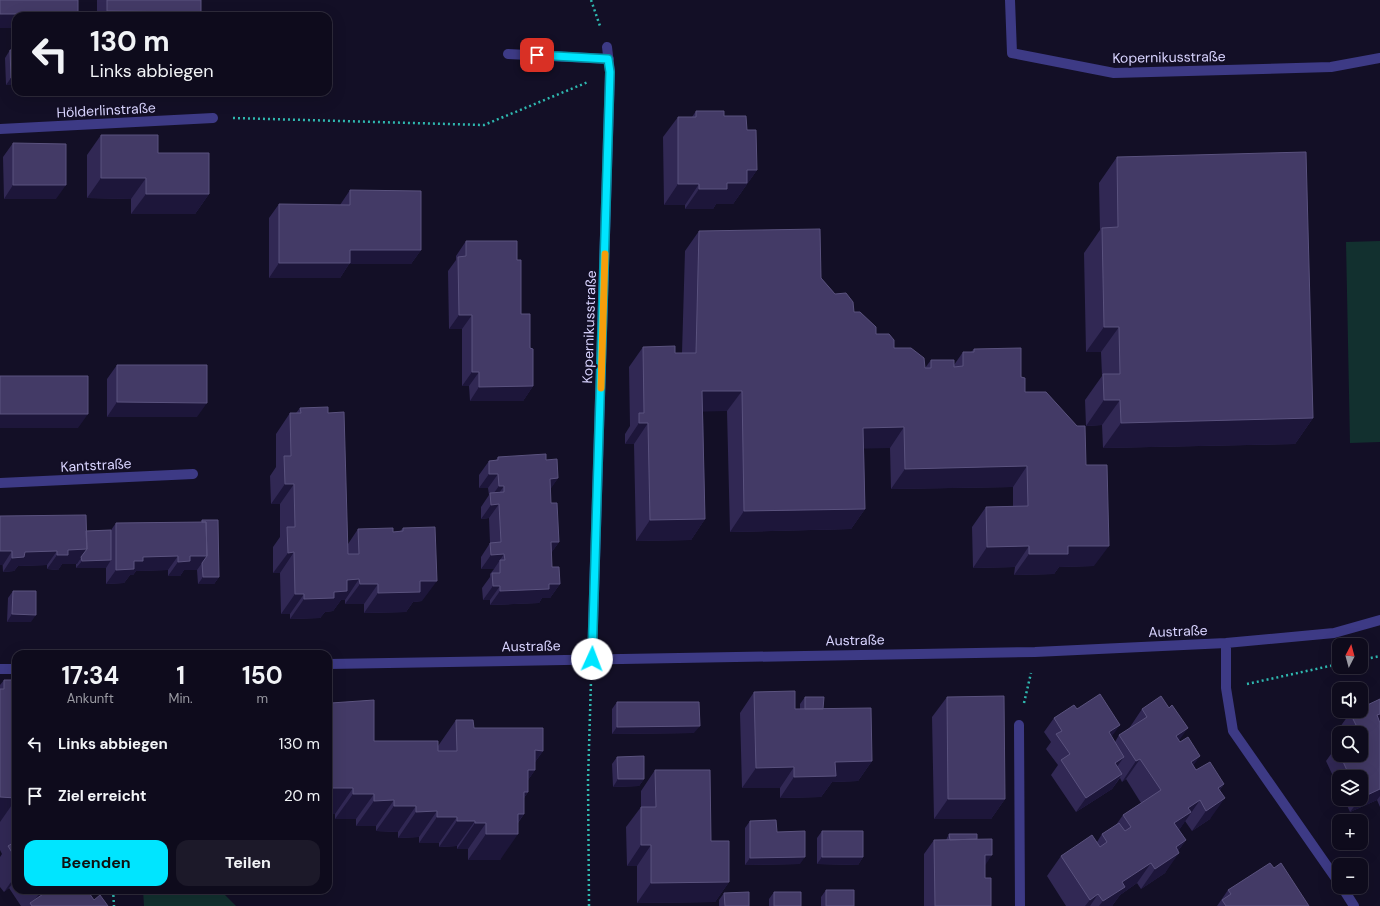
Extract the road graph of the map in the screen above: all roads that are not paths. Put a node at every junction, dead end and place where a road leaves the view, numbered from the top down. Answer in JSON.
{"nodes":[{"id":1,"x":1010,"y":0,"type":"edge"},
{"id":2,"x":607,"y":47,"type":"road end"},
{"id":3,"x":508,"y":54,"type":"dead end"},
{"id":4,"x":1380,"y":58,"type":"edge"},
{"id":5,"x":608,"y":59,"type":"junction"},
{"id":6,"x":213,"y":118,"type":"road end"},
{"id":7,"x":0,"y":129,"type":"edge"},
{"id":8,"x":193,"y":474,"type":"dead end"},
{"id":9,"x":0,"y":483,"type":"edge"},
{"id":10,"x":1380,"y":620,"type":"edge"},
{"id":11,"x":1226,"y":643,"type":"junction"},
{"id":12,"x":592,"y":659,"type":"junction"},
{"id":13,"x":332,"y":664,"type":"edge"},
{"id":14,"x":0,"y":669,"type":"edge"},
{"id":15,"x":12,"y":669,"type":"edge"},
{"id":16,"x":1019,"y":725,"type":"road end"},
{"id":17,"x":1332,"y":873,"type":"edge"},
{"id":18,"x":1346,"y":894,"type":"edge"},
{"id":19,"x":1020,"y":906,"type":"edge"},
{"id":20,"x":1354,"y":906,"type":"edge"}],
"edges":[{"from":1,"to":4,"type":"street","name":"Kopernikusstraße"},
{"from":2,"to":5,"type":"street","name":"Kopernikusstraße"},
{"from":3,"to":5,"type":"street"},
{"from":5,"to":12,"type":"street","name":"Kopernikusstraße"},
{"from":6,"to":7,"type":"street","name":"Hölderlinstraße"},
{"from":8,"to":9,"type":"street","name":"Kantstraße"},
{"from":10,"to":11,"type":"street","name":"Austraße"},
{"from":11,"to":12,"type":"street","name":"Austraße"},
{"from":11,"to":17,"type":"street"},
{"from":12,"to":13,"type":"street","name":"Austraße"},
{"from":14,"to":15,"type":"street"},
{"from":16,"to":19,"type":"street"},
{"from":18,"to":20,"type":"street"}]}
